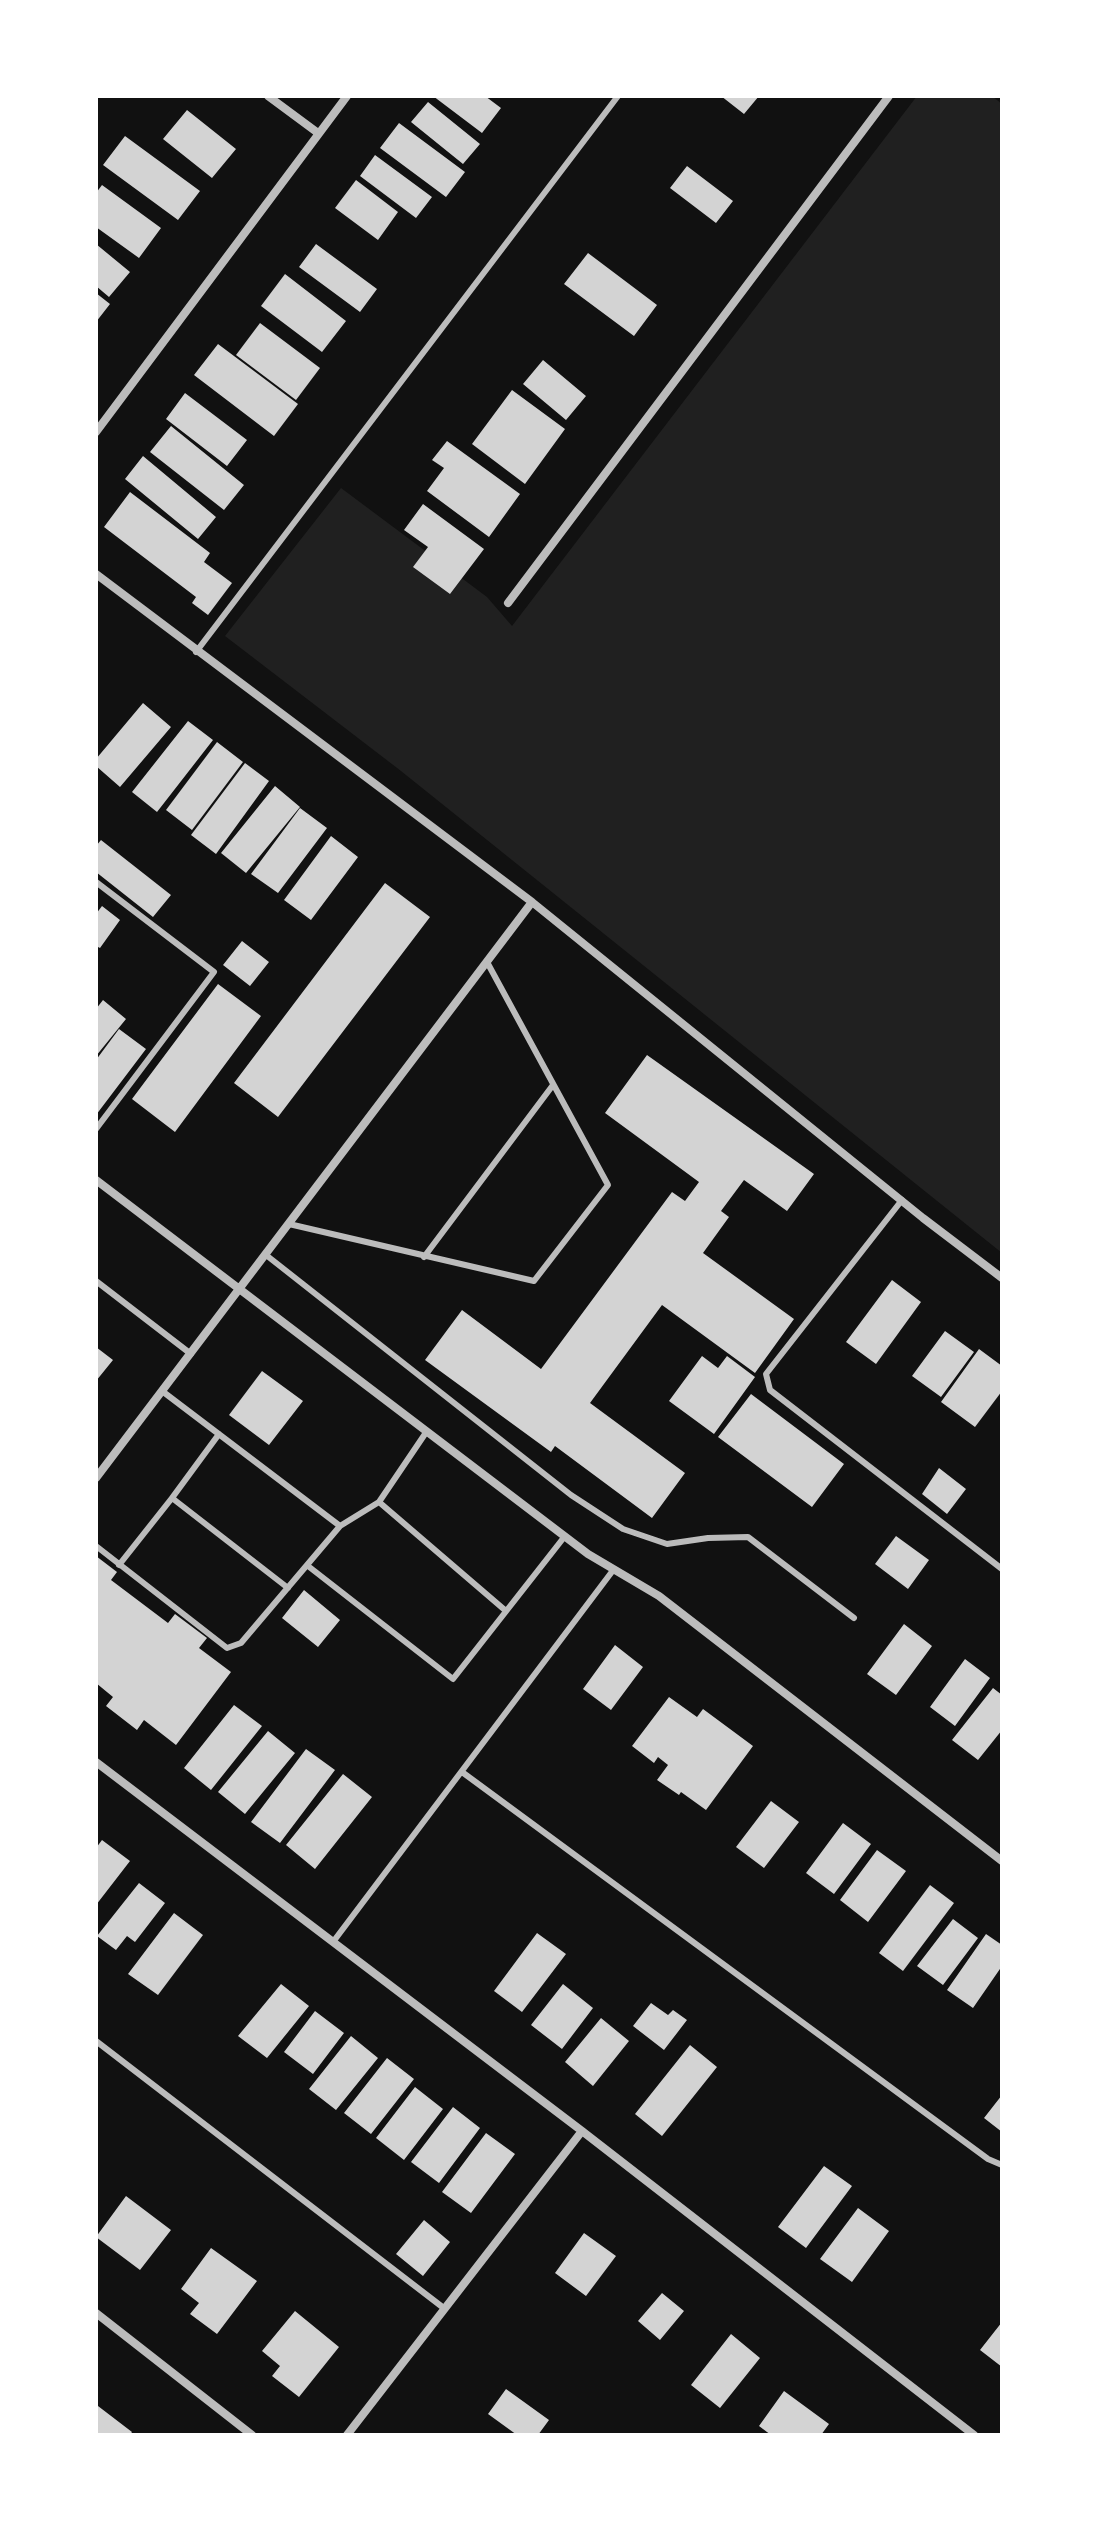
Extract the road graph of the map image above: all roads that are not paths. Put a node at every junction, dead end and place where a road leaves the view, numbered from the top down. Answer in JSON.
{"nodes":[{"id":1,"x":268,"y":96,"type":"edge"},
{"id":2,"x":347,"y":96,"type":"edge"},
{"id":3,"x":618,"y":96,"type":"edge"},
{"id":4,"x":889,"y":96,"type":"edge"},
{"id":5,"x":318,"y":133,"type":"junction"},
{"id":6,"x":96,"y":432,"type":"edge"},
{"id":7,"x":96,"y":574,"type":"edge"},
{"id":8,"x":508,"y":603,"type":"dead end"},
{"id":9,"x":196,"y":652,"type":"junction"},
{"id":10,"x":96,"y":882,"type":"edge"},
{"id":11,"x":532,"y":902,"type":"junction"},
{"id":12,"x":487,"y":962,"type":"junction"},
{"id":13,"x":553,"y":1085,"type":"junction"},
{"id":14,"x":96,"y":1129,"type":"edge"},
{"id":15,"x":96,"y":1180,"type":"edge"},
{"id":16,"x":902,"y":1200,"type":"junction"},
{"id":17,"x":289,"y":1224,"type":"junction"},
{"id":18,"x":266,"y":1255,"type":"junction"},
{"id":19,"x":424,"y":1257,"type":"junction"},
{"id":20,"x":1002,"y":1278,"type":"edge"},
{"id":21,"x":96,"y":1281,"type":"edge"},
{"id":22,"x":239,"y":1290,"type":"junction"},
{"id":23,"x":191,"y":1354,"type":"junction"},
{"id":24,"x":162,"y":1391,"type":"junction"},
{"id":25,"x":427,"y":1431,"type":"junction"},
{"id":26,"x":219,"y":1434,"type":"junction"},
{"id":27,"x":96,"y":1478,"type":"edge"},
{"id":28,"x":172,"y":1498,"type":"junction"},
{"id":29,"x":379,"y":1502,"type":"junction"},
{"id":30,"x":340,"y":1526,"type":"junction"},
{"id":31,"x":565,"y":1536,"type":"junction"},
{"id":32,"x":96,"y":1546,"type":"edge"},
{"id":33,"x":119,"y":1565,"type":"junction"},
{"id":34,"x":308,"y":1566,"type":"junction"},
{"id":35,"x":614,"y":1569,"type":"junction"},
{"id":36,"x":1002,"y":1569,"type":"edge"},
{"id":37,"x":288,"y":1588,"type":"junction"},
{"id":38,"x":506,"y":1611,"type":"junction"},
{"id":39,"x":854,"y":1618,"type":"dead end"},
{"id":40,"x":96,"y":1762,"type":"edge"},
{"id":41,"x":462,"y":1772,"type":"junction"},
{"id":42,"x":1002,"y":1861,"type":"edge"},
{"id":43,"x":333,"y":1942,"type":"junction"},
{"id":44,"x":96,"y":2041,"type":"edge"},
{"id":45,"x":582,"y":2131,"type":"junction"},
{"id":46,"x":1002,"y":2165,"type":"edge"},
{"id":47,"x":445,"y":2309,"type":"junction"},
{"id":48,"x":96,"y":2313,"type":"edge"},
{"id":49,"x":252,"y":2435,"type":"edge"},
{"id":50,"x":347,"y":2435,"type":"edge"},
{"id":51,"x":974,"y":2435,"type":"edge"}],
"edges":[{"from":1,"to":5,"type":"street"},
{"from":2,"to":5,"type":"street"},
{"from":3,"to":9,"type":"lane"},
{"from":4,"to":8,"type":"street"},
{"from":5,"to":6,"type":"street"},
{"from":7,"to":9,"type":"street"},
{"from":9,"to":11,"type":"street"},
{"from":10,"to":14,"type":"lane"},
{"from":11,"to":12,"type":"street"},
{"from":11,"to":16,"type":"street"},
{"from":12,"to":13,"type":"lane"},
{"from":12,"to":17,"type":"street"},
{"from":13,"to":19,"type":"lane"},
{"from":13,"to":19,"type":"lane"},
{"from":15,"to":22,"type":"street"},
{"from":16,"to":20,"type":"street"},
{"from":16,"to":36,"type":"lane"},
{"from":17,"to":18,"type":"street"},
{"from":17,"to":19,"type":"lane"},
{"from":18,"to":22,"type":"street"},
{"from":18,"to":39,"type":"lane"},
{"from":21,"to":23,"type":"lane"},
{"from":22,"to":23,"type":"street"},
{"from":22,"to":25,"type":"street"},
{"from":23,"to":24,"type":"street"},
{"from":24,"to":26,"type":"lane"},
{"from":24,"to":27,"type":"street"},
{"from":25,"to":29,"type":"lane"},
{"from":25,"to":31,"type":"street"},
{"from":26,"to":28,"type":"lane"},
{"from":26,"to":30,"type":"lane"},
{"from":28,"to":33,"type":"lane"},
{"from":28,"to":37,"type":"lane"},
{"from":29,"to":30,"type":"lane"},
{"from":29,"to":38,"type":"lane"},
{"from":30,"to":34,"type":"lane"},
{"from":31,"to":35,"type":"street"},
{"from":31,"to":38,"type":"lane"},
{"from":32,"to":33,"type":"lane"},
{"from":33,"to":37,"type":"lane"},
{"from":34,"to":37,"type":"lane"},
{"from":34,"to":38,"type":"lane"},
{"from":35,"to":41,"type":"lane"},
{"from":35,"to":42,"type":"street"},
{"from":40,"to":43,"type":"street"},
{"from":41,"to":43,"type":"lane"},
{"from":41,"to":46,"type":"lane"},
{"from":43,"to":45,"type":"street"},
{"from":44,"to":47,"type":"lane"},
{"from":45,"to":47,"type":"street"},
{"from":45,"to":51,"type":"street"},
{"from":47,"to":50,"type":"street"},
{"from":48,"to":49,"type":"street"}]}
